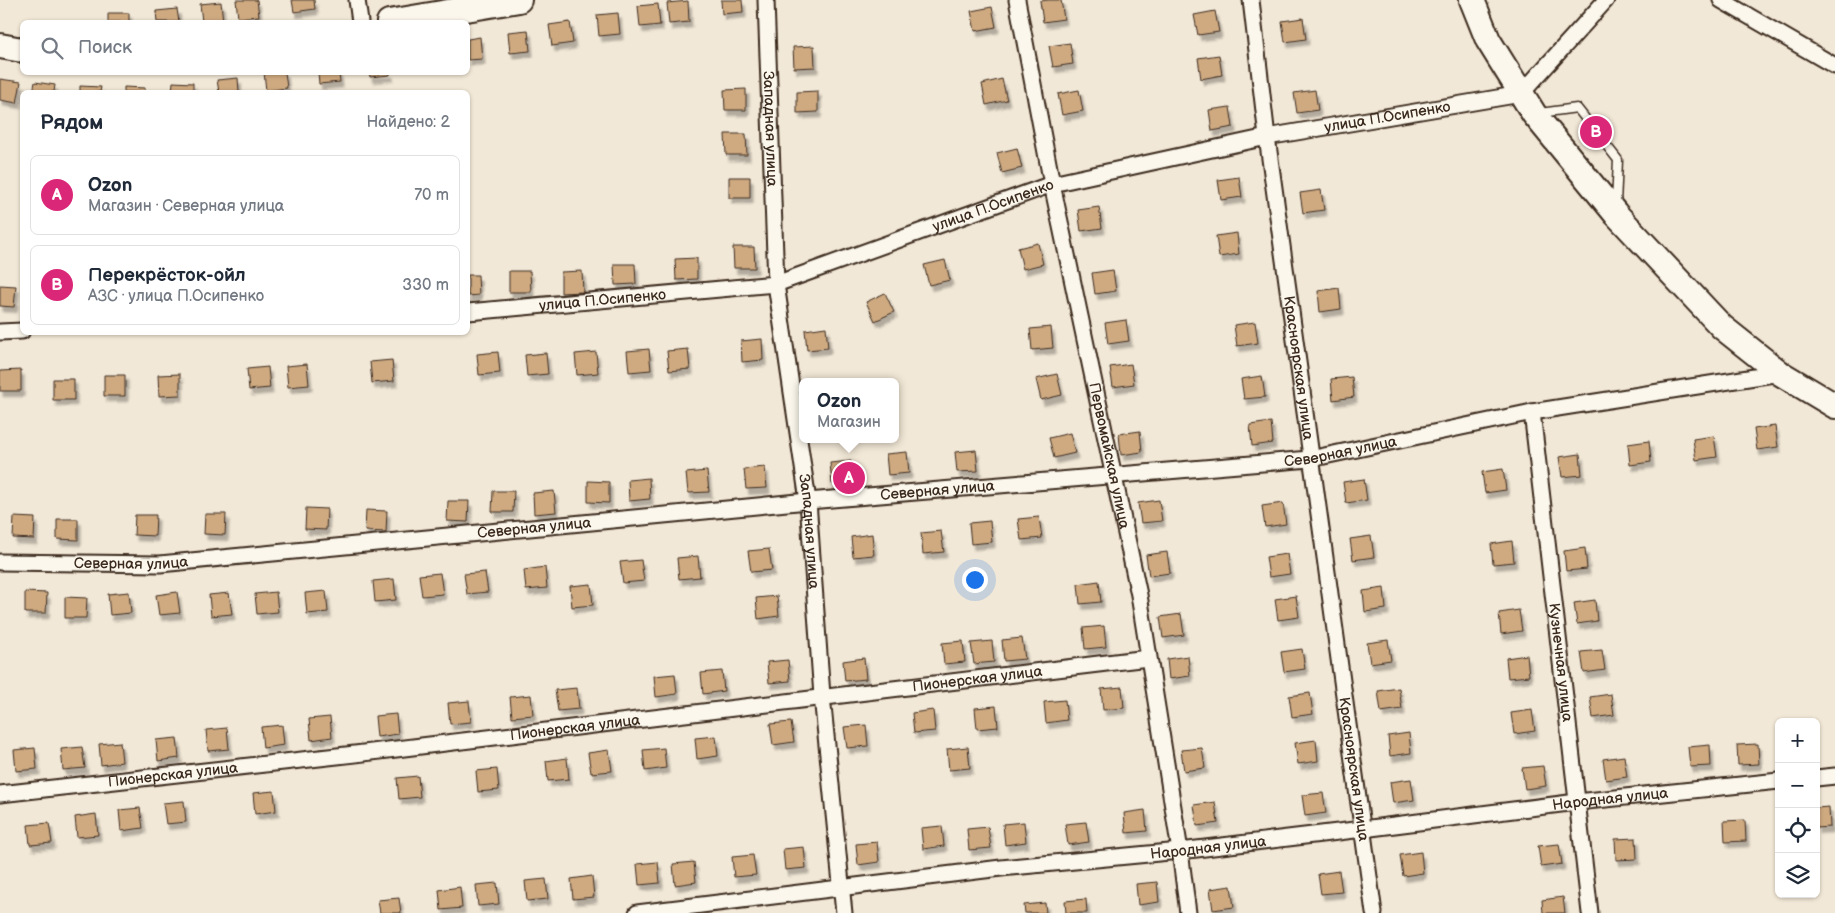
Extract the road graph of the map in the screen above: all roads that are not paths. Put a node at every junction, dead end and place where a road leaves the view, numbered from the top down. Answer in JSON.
{"nodes":[{"id":1,"x":357,"y":0,"type":"edge"},
{"id":2,"x":519,"y":0,"type":"edge"},
{"id":3,"x":766,"y":0,"type":"edge"},
{"id":4,"x":1017,"y":0,"type":"edge"},
{"id":5,"x":1251,"y":0,"type":"edge"},
{"id":6,"x":1472,"y":0,"type":"edge"},
{"id":7,"x":1606,"y":0,"type":"edge"},
{"id":8,"x":1721,"y":0,"type":"edge"},
{"id":9,"x":360,"y":20,"type":"edge"},
{"id":10,"x":401,"y":20,"type":"edge"},
{"id":11,"x":0,"y":46,"type":"edge"},
{"id":12,"x":20,"y":50,"type":"edge"},
{"id":13,"x":1835,"y":66,"type":"edge"},
{"id":14,"x":1521,"y":94,"type":"junction"},
{"id":15,"x":1534,"y":114,"type":"junction"},
{"id":16,"x":1266,"y":137,"type":"junction"},
{"id":17,"x":1052,"y":184,"type":"junction"},
{"id":18,"x":1616,"y":214,"type":"junction"},
{"id":19,"x":776,"y":284,"type":"junction"},
{"id":20,"x":470,"y":312,"type":"edge"},
{"id":21,"x":20,"y":331,"type":"edge"},
{"id":22,"x":0,"y":332,"type":"edge"},
{"id":23,"x":1780,"y":373,"type":"junction"},
{"id":24,"x":1835,"y":406,"type":"edge"},
{"id":25,"x":1532,"y":412,"type":"junction"},
{"id":26,"x":799,"y":440,"type":"edge"},
{"id":27,"x":799,"y":443,"type":"edge"},
{"id":28,"x":1310,"y":459,"type":"junction"},
{"id":29,"x":1114,"y":476,"type":"junction"},
{"id":30,"x":808,"y":501,"type":"junction"},
{"id":31,"x":0,"y":562,"type":"edge"},
{"id":32,"x":1148,"y":658,"type":"junction"},
{"id":33,"x":822,"y":696,"type":"junction"},
{"id":34,"x":1835,"y":776,"type":"edge"},
{"id":35,"x":1820,"y":778,"type":"edge"},
{"id":36,"x":1775,"y":782,"type":"edge"},
{"id":37,"x":0,"y":794,"type":"edge"},
{"id":38,"x":1577,"y":802,"type":"junction"},
{"id":39,"x":1363,"y":829,"type":"junction"},
{"id":40,"x":1180,"y":851,"type":"junction"},
{"id":41,"x":842,"y":888,"type":"junction"},
{"id":42,"x":637,"y":913,"type":"edge"},
{"id":43,"x":844,"y":913,"type":"edge"},
{"id":44,"x":1188,"y":913,"type":"edge"},
{"id":45,"x":1374,"y":913,"type":"edge"},
{"id":46,"x":1590,"y":913,"type":"edge"}],
"edges":[{"from":1,"to":9,"type":"street"},
{"from":2,"to":10,"type":"main road"},
{"from":3,"to":19,"type":"street","name":"Западная улица"},
{"from":4,"to":17,"type":"street","name":"Первомайская улица"},
{"from":5,"to":16,"type":"street","name":"Красноярская улица"},
{"from":6,"to":14,"type":"main road"},
{"from":7,"to":14,"type":"street"},
{"from":8,"to":13,"type":"street"},
{"from":11,"to":12,"type":"main road"},
{"from":14,"to":15,"type":"main road"},
{"from":14,"to":16,"type":"street","name":"улица П.Осипенко"},
{"from":15,"to":18,"type":"main road"},
{"from":15,"to":18,"type":"lane"},
{"from":16,"to":17,"type":"street","name":"улица П.Осипенко"},
{"from":16,"to":28,"type":"street","name":"Красноярская улица"},
{"from":17,"to":19,"type":"street","name":"улица П.Осипенко"},
{"from":17,"to":29,"type":"street","name":"Первомайская улица"},
{"from":18,"to":23,"type":"main road"},
{"from":19,"to":20,"type":"street","name":"улица П.Осипенко"},
{"from":19,"to":26,"type":"street","name":"Западная улица"},
{"from":21,"to":22,"type":"street"},
{"from":23,"to":24,"type":"main road"},
{"from":23,"to":25,"type":"street","name":"Северная улица"},
{"from":25,"to":28,"type":"street","name":"Северная улица"},
{"from":25,"to":38,"type":"street","name":"Кузнечная улица"},
{"from":27,"to":30,"type":"street","name":"Западная улица"},
{"from":28,"to":29,"type":"street","name":"Северная улица"},
{"from":28,"to":39,"type":"street","name":"Красноярская улица"},
{"from":29,"to":30,"type":"street","name":"Северная улица"},
{"from":29,"to":32,"type":"street","name":"Первомайская улица"},
{"from":30,"to":31,"type":"street","name":"Северная улица"},
{"from":30,"to":33,"type":"street","name":"Западная улица"},
{"from":32,"to":33,"type":"street","name":"Пионерская улица"},
{"from":32,"to":40,"type":"street","name":"Первомайская улица"},
{"from":33,"to":37,"type":"street","name":"Пионерская улица"},
{"from":33,"to":41,"type":"street","name":"Западная улица"},
{"from":34,"to":35,"type":"street"},
{"from":36,"to":38,"type":"street","name":"Народная улица"},
{"from":38,"to":39,"type":"street","name":"Народная улица"},
{"from":38,"to":46,"type":"street","name":"Кузнечная улица"},
{"from":39,"to":40,"type":"street","name":"Народная улица"},
{"from":39,"to":45,"type":"street","name":"Красноярская улица"},
{"from":40,"to":41,"type":"street","name":"Народная улица"},
{"from":40,"to":44,"type":"street","name":"Первомайская улица"},
{"from":41,"to":42,"type":"street","name":"Народная улица"},
{"from":41,"to":43,"type":"street","name":"Западная улица"}]}
